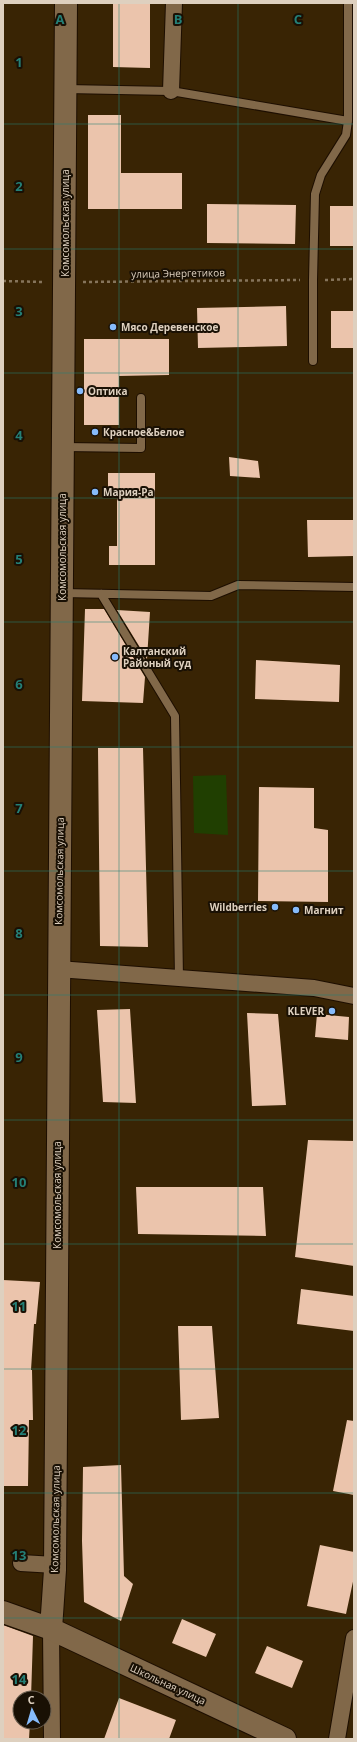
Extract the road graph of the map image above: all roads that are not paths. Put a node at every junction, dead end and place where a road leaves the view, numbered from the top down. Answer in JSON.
{"nodes":[{"id":1,"x":66,"y":3,"type":"edge"},
{"id":2,"x":174,"y":3,"type":"edge"},
{"id":3,"x":348,"y":3,"type":"edge"},
{"id":4,"x":65,"y":89,"type":"junction"},
{"id":5,"x":171,"y":91,"type":"junction"},
{"id":6,"x":348,"y":121,"type":"junction"},
{"id":7,"x":313,"y":361,"type":"dead end"},
{"id":8,"x":141,"y":398,"type":"dead end"},
{"id":9,"x":63,"y":447,"type":"junction"},
{"id":10,"x":354,"y":587,"type":"edge"},
{"id":11,"x":62,"y":593,"type":"junction"},
{"id":12,"x":101,"y":594,"type":"junction"},
{"id":13,"x":58,"y":969,"type":"junction"},
{"id":14,"x":179,"y":979,"type":"junction"},
{"id":15,"x":354,"y":996,"type":"edge"},
{"id":16,"x":21,"y":1563,"type":"dead end"},
{"id":17,"x":55,"y":1564,"type":"junction"},
{"id":18,"x":3,"y":1612,"type":"edge"},
{"id":19,"x":51,"y":1629,"type":"junction"},
{"id":20,"x":354,"y":1638,"type":"edge"},
{"id":21,"x":52,"y":1739,"type":"edge"},
{"id":22,"x":285,"y":1739,"type":"edge"},
{"id":23,"x":336,"y":1739,"type":"edge"}],
"edges":[{"from":1,"to":4,"type":"street","name":"Комсомольская улица"},
{"from":2,"to":5,"type":"street"},
{"from":3,"to":6,"type":"lane"},
{"from":4,"to":5,"type":"lane"},
{"from":4,"to":9,"type":"street","name":"Комсомольская улица"},
{"from":5,"to":6,"type":"lane"},
{"from":6,"to":7,"type":"lane"},
{"from":8,"to":9,"type":"lane"},
{"from":9,"to":11,"type":"street","name":"Комсомольская улица"},
{"from":10,"to":12,"type":"lane"},
{"from":11,"to":12,"type":"lane"},
{"from":11,"to":13,"type":"street","name":"Комсомольская улица"},
{"from":12,"to":14,"type":"lane"},
{"from":13,"to":14,"type":"street"},
{"from":13,"to":17,"type":"street","name":"Комсомольская улица"},
{"from":14,"to":15,"type":"street"},
{"from":16,"to":17,"type":"street"},
{"from":17,"to":19,"type":"street","name":"Комсомольская улица"},
{"from":18,"to":19,"type":"street","name":"Школьная улица"},
{"from":19,"to":21,"type":"street","name":"Комсомольская улица"},
{"from":19,"to":22,"type":"street","name":"Школьная улица"},
{"from":20,"to":23,"type":"street"}]}
